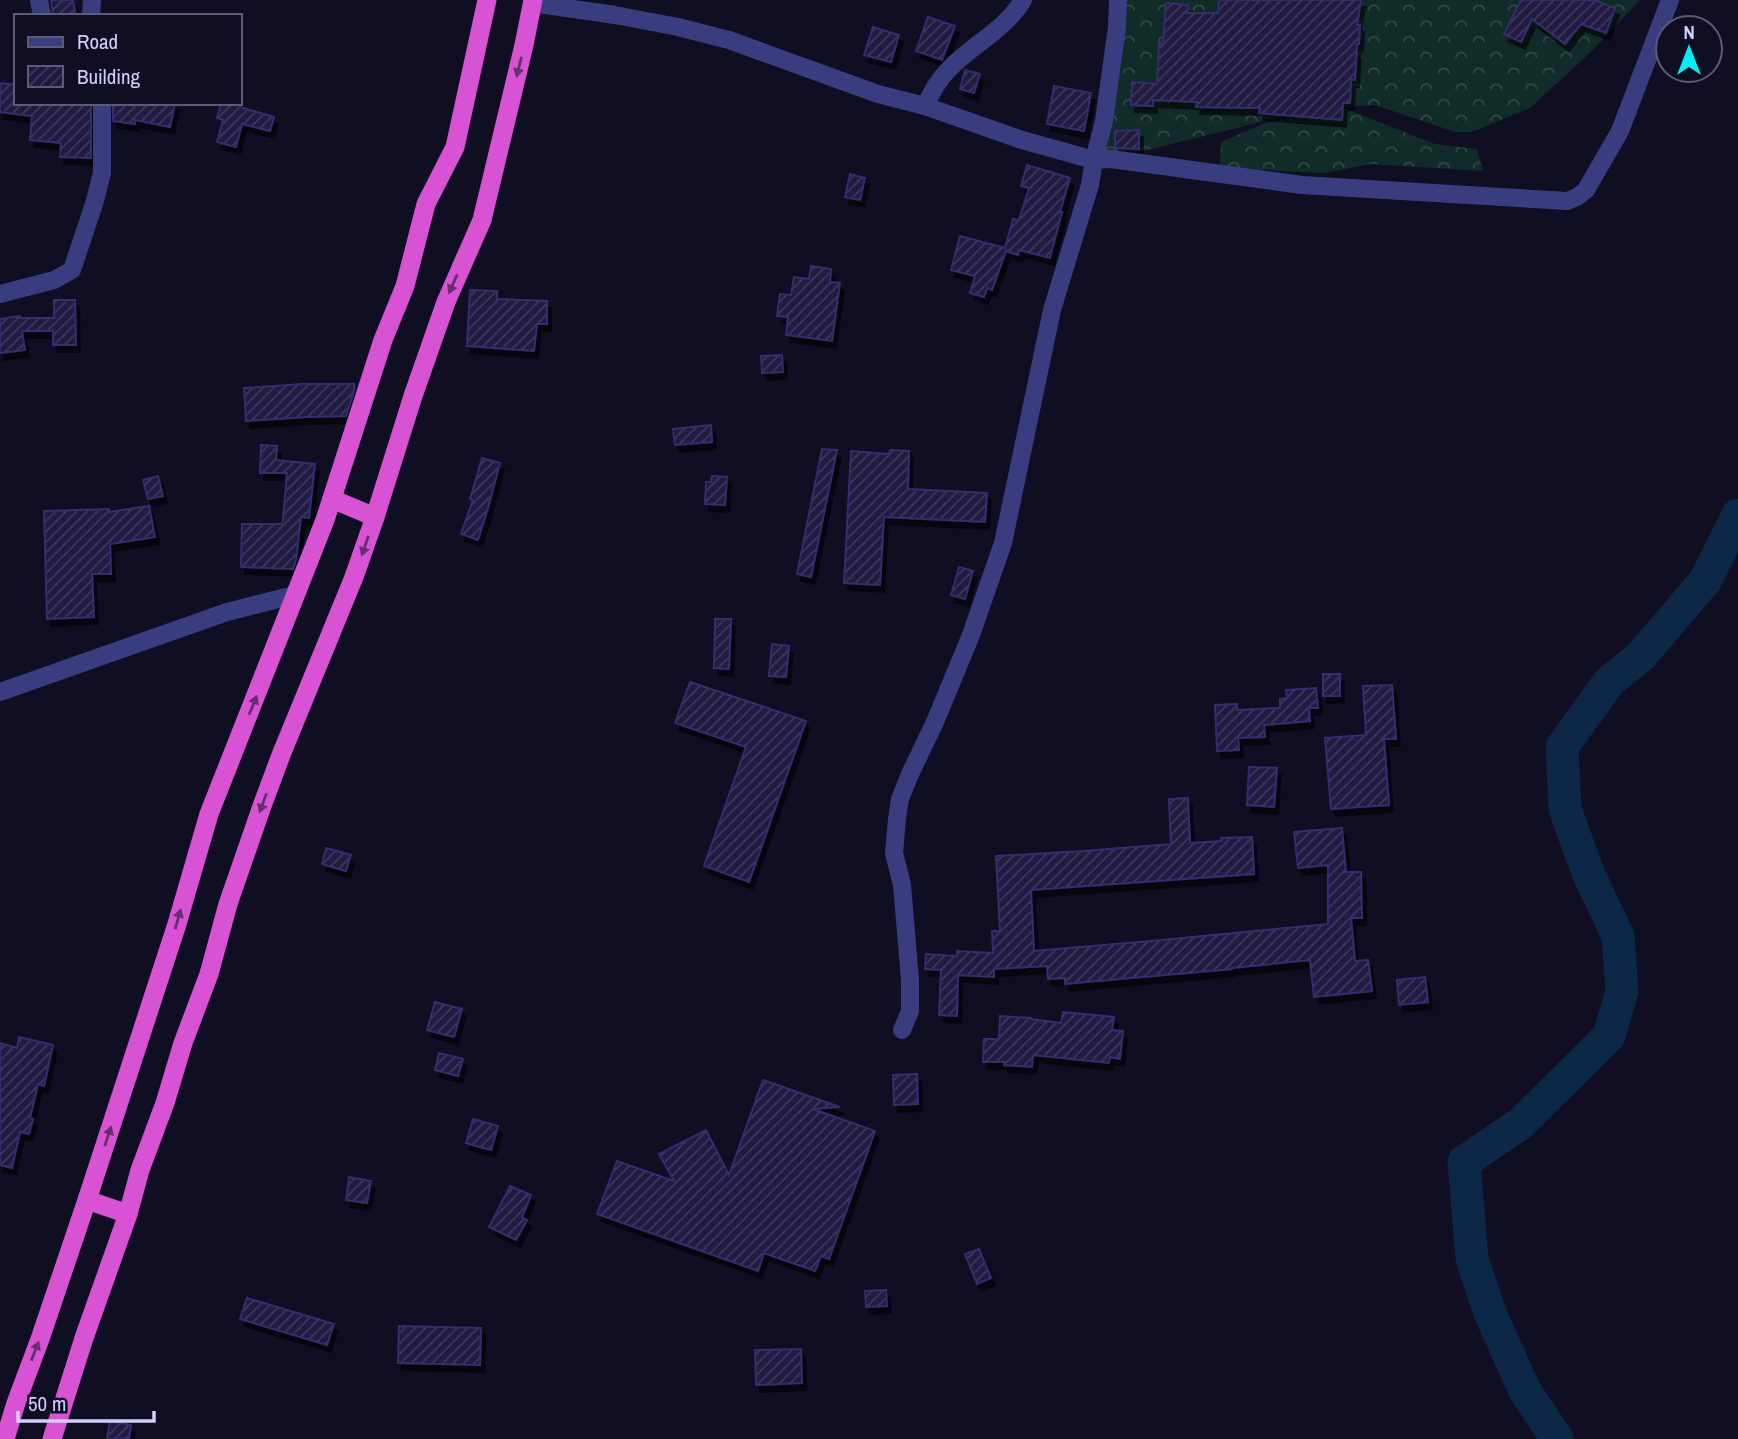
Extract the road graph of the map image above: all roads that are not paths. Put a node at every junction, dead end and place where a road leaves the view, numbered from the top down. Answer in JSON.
{"nodes":[{"id":1,"x":487,"y":0,"type":"edge"},
{"id":2,"x":1023,"y":0,"type":"edge"},
{"id":3,"x":1118,"y":0,"type":"edge"},
{"id":4,"x":1670,"y":0,"type":"edge"},
{"id":5,"x":533,"y":2,"type":"edge"},
{"id":6,"x":102,"y":105,"type":"edge"},
{"id":7,"x":925,"y":106,"type":"junction"},
{"id":8,"x":1094,"y":159,"type":"junction"},
{"id":9,"x":0,"y":294,"type":"edge"},
{"id":10,"x":332,"y":499,"type":"junction"},
{"id":11,"x":375,"y":517,"type":"junction"},
{"id":12,"x":294,"y":595,"type":"junction"},
{"id":13,"x":0,"y":692,"type":"edge"},
{"id":14,"x":902,"y":1030,"type":"dead end"},
{"id":15,"x":87,"y":1200,"type":"junction"},
{"id":16,"x":128,"y":1214,"type":"junction"},
{"id":17,"x":5,"y":1439,"type":"edge"},
{"id":18,"x":52,"y":1439,"type":"edge"}],
"edges":[{"from":1,"to":10,"type":"highway"},
{"from":2,"to":7,"type":"street"},
{"from":3,"to":8,"type":"street"},
{"from":4,"to":8,"type":"street"},
{"from":5,"to":7,"type":"street"},
{"from":5,"to":11,"type":"highway","one_way":true},
{"from":6,"to":9,"type":"street"},
{"from":7,"to":8,"type":"street"},
{"from":8,"to":14,"type":"street"},
{"from":10,"to":11,"type":"highway"},
{"from":10,"to":12,"type":"highway"},
{"from":11,"to":16,"type":"highway","one_way":true},
{"from":12,"to":13,"type":"street"},
{"from":15,"to":12,"type":"highway","one_way":true},
{"from":15,"to":16,"type":"highway"},
{"from":17,"to":15,"type":"highway","one_way":true},
{"from":16,"to":18,"type":"highway"}]}
